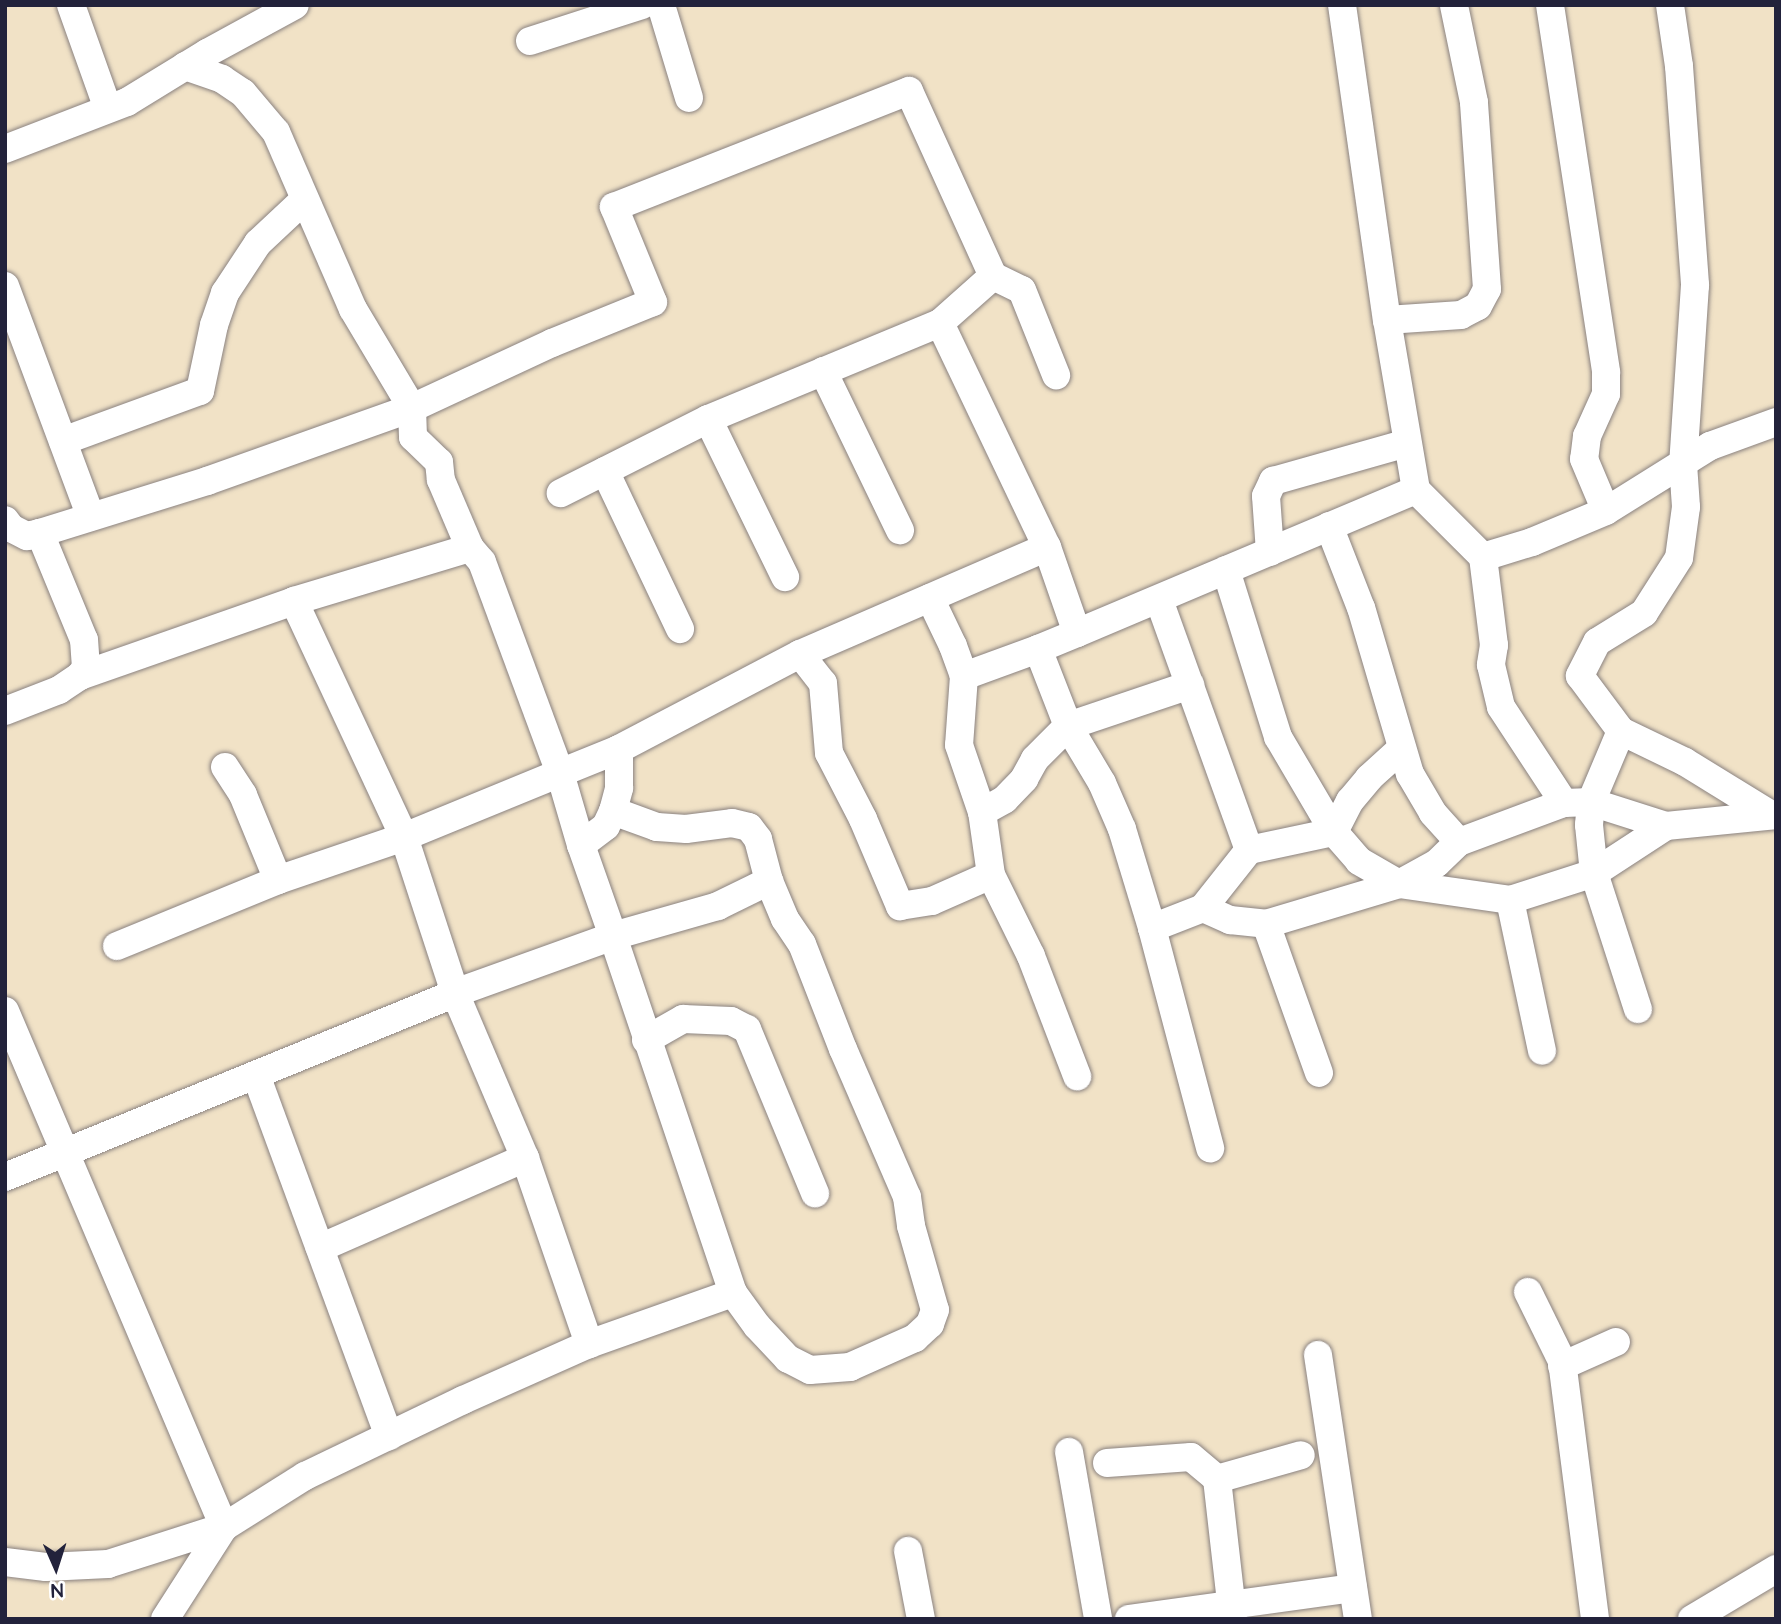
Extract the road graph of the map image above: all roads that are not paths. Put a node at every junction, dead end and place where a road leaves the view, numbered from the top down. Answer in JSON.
{"nodes":[{"id":1,"x":71,"y":5,"type":"edge"},
{"id":2,"x":642,"y":5,"type":"edge"},
{"id":3,"x":661,"y":5,"type":"edge"},
{"id":4,"x":1342,"y":5,"type":"edge"},
{"id":5,"x":1454,"y":5,"type":"edge"},
{"id":6,"x":1550,"y":5,"type":"edge"},
{"id":7,"x":1670,"y":5,"type":"edge"},
{"id":8,"x":283,"y":9,"type":"edge"},
{"id":9,"x":530,"y":41,"type":"dead end"},
{"id":10,"x":185,"y":66,"type":"junction"},
{"id":11,"x":689,"y":97,"type":"dead end"},
{"id":12,"x":108,"y":109,"type":"junction"},
{"id":13,"x":5,"y":149,"type":"edge"},
{"id":14,"x":305,"y":199,"type":"junction"},
{"id":15,"x":993,"y":276,"type":"junction"},
{"id":16,"x":5,"y":286,"type":"edge"},
{"id":17,"x":1387,"y":320,"type":"junction"},
{"id":18,"x":940,"y":323,"type":"junction"},
{"id":19,"x":824,"y":371,"type":"junction"},
{"id":20,"x":1056,"y":375,"type":"dead end"},
{"id":21,"x":412,"y":408,"type":"junction"},
{"id":22,"x":708,"y":419,"type":"junction"},
{"id":23,"x":1776,"y":422,"type":"edge"},
{"id":24,"x":63,"y":441,"type":"junction"},
{"id":25,"x":1407,"y":443,"type":"junction"},
{"id":26,"x":1683,"y":464,"type":"junction"},
{"id":27,"x":605,"y":471,"type":"junction"},
{"id":28,"x":1416,"y":490,"type":"junction"},
{"id":29,"x":561,"y":493,"type":"dead end"},
{"id":30,"x":1606,"y":511,"type":"junction"},
{"id":31,"x":91,"y":517,"type":"junction"},
{"id":32,"x":5,"y":520,"type":"edge"},
{"id":33,"x":1329,"y":526,"type":"junction"},
{"id":34,"x":900,"y":530,"type":"dead end"},
{"id":35,"x":40,"y":533,"type":"junction"},
{"id":36,"x":1047,"y":547,"type":"junction"},
{"id":37,"x":470,"y":548,"type":"junction"},
{"id":38,"x":1270,"y":552,"type":"junction"},
{"id":39,"x":1483,"y":557,"type":"junction"},
{"id":40,"x":1226,"y":570,"type":"junction"},
{"id":41,"x":785,"y":578,"type":"dead end"},
{"id":42,"x":930,"y":598,"type":"junction"},
{"id":43,"x":1159,"y":600,"type":"junction"},
{"id":44,"x":294,"y":601,"type":"junction"},
{"id":45,"x":680,"y":629,"type":"dead end"},
{"id":46,"x":1077,"y":633,"type":"junction"},
{"id":47,"x":1038,"y":649,"type":"junction"},
{"id":48,"x":800,"y":654,"type":"junction"},
{"id":49,"x":80,"y":676,"type":"junction"},
{"id":50,"x":964,"y":676,"type":"junction"},
{"id":51,"x":1190,"y":685,"type":"junction"},
{"id":52,"x":5,"y":711,"type":"edge"},
{"id":53,"x":1068,"y":726,"type":"junction"},
{"id":54,"x":1621,"y":731,"type":"junction"},
{"id":55,"x":619,"y":749,"type":"junction"},
{"id":56,"x":1401,"y":749,"type":"junction"},
{"id":57,"x":225,"y":767,"type":"dead end"},
{"id":58,"x":560,"y":773,"type":"junction"},
{"id":59,"x":1577,"y":802,"type":"junction"},
{"id":60,"x":613,"y":811,"type":"junction"},
{"id":61,"x":982,"y":812,"type":"junction"},
{"id":62,"x":1774,"y":815,"type":"edge"},
{"id":63,"x":1666,"y":826,"type":"junction"},
{"id":64,"x":1334,"y":832,"type":"junction"},
{"id":65,"x":404,"y":837,"type":"junction"},
{"id":66,"x":1459,"y":842,"type":"junction"},
{"id":67,"x":581,"y":845,"type":"junction"},
{"id":68,"x":1249,"y":850,"type":"junction"},
{"id":69,"x":1594,"y":873,"type":"junction"},
{"id":70,"x":991,"y":875,"type":"junction"},
{"id":71,"x":278,"y":880,"type":"junction"},
{"id":72,"x":769,"y":881,"type":"junction"},
{"id":73,"x":1399,"y":884,"type":"junction"},
{"id":74,"x":1510,"y":900,"type":"junction"},
{"id":75,"x":1203,"y":908,"type":"junction"},
{"id":76,"x":1266,"y":924,"type":"junction"},
{"id":77,"x":1152,"y":928,"type":"junction"},
{"id":78,"x":613,"y":936,"type":"junction"},
{"id":79,"x":117,"y":946,"type":"dead end"},
{"id":80,"x":455,"y":993,"type":"junction"},
{"id":81,"x":1638,"y":1009,"type":"dead end"},
{"id":82,"x":5,"y":1011,"type":"edge"},
{"id":83,"x":646,"y":1040,"type":"junction"},
{"id":84,"x":1542,"y":1051,"type":"dead end"},
{"id":85,"x":1319,"y":1073,"type":"dead end"},
{"id":86,"x":256,"y":1075,"type":"junction"},
{"id":87,"x":1077,"y":1076,"type":"dead end"},
{"id":88,"x":1210,"y":1147,"type":"dead end"},
{"id":89,"x":63,"y":1153,"type":"junction"},
{"id":90,"x":525,"y":1158,"type":"junction"},
{"id":91,"x":5,"y":1177,"type":"edge"},
{"id":92,"x":815,"y":1193,"type":"dead end"},
{"id":93,"x":320,"y":1248,"type":"junction"},
{"id":94,"x":1528,"y":1292,"type":"dead end"},
{"id":95,"x":733,"y":1293,"type":"junction"},
{"id":96,"x":1616,"y":1342,"type":"dead end"},
{"id":97,"x":589,"y":1344,"type":"junction"},
{"id":98,"x":1318,"y":1355,"type":"dead end"},
{"id":99,"x":1562,"y":1366,"type":"junction"},
{"id":100,"x":389,"y":1436,"type":"junction"},
{"id":101,"x":1069,"y":1452,"type":"dead end"},
{"id":102,"x":1301,"y":1455,"type":"dead end"},
{"id":103,"x":1107,"y":1463,"type":"dead end"},
{"id":104,"x":1217,"y":1479,"type":"junction"},
{"id":105,"x":224,"y":1527,"type":"junction"},
{"id":106,"x":908,"y":1551,"type":"dead end"},
{"id":107,"x":5,"y":1562,"type":"edge"},
{"id":108,"x":1776,"y":1569,"type":"edge"},
{"id":109,"x":1353,"y":1588,"type":"junction"},
{"id":110,"x":1232,"y":1611,"type":"edge"},
{"id":111,"x":165,"y":1619,"type":"edge"},
{"id":112,"x":921,"y":1619,"type":"edge"},
{"id":113,"x":1098,"y":1619,"type":"edge"},
{"id":114,"x":1129,"y":1619,"type":"edge"},
{"id":115,"x":1358,"y":1619,"type":"edge"},
{"id":116,"x":1595,"y":1619,"type":"edge"},
{"id":117,"x":1692,"y":1619,"type":"edge"}],
"edges":[{"from":1,"to":12,"type":"street"},
{"from":2,"to":9,"type":"street"},
{"from":3,"to":11,"type":"street"},
{"from":4,"to":17,"type":"street"},
{"from":5,"to":17,"type":"street"},
{"from":6,"to":30,"type":"street"},
{"from":7,"to":26,"type":"street"},
{"from":8,"to":10,"type":"street"},
{"from":10,"to":12,"type":"street"},
{"from":10,"to":14,"type":"street"},
{"from":12,"to":13,"type":"street"},
{"from":14,"to":21,"type":"street"},
{"from":14,"to":24,"type":"street"},
{"from":15,"to":18,"type":"street"},
{"from":15,"to":20,"type":"street"},
{"from":15,"to":21,"type":"street"},
{"from":16,"to":24,"type":"street"},
{"from":17,"to":25,"type":"street"},
{"from":18,"to":19,"type":"street"},
{"from":18,"to":36,"type":"street"},
{"from":19,"to":22,"type":"street"},
{"from":19,"to":34,"type":"street"},
{"from":21,"to":31,"type":"street"},
{"from":21,"to":37,"type":"street"},
{"from":22,"to":27,"type":"street"},
{"from":22,"to":41,"type":"street"},
{"from":23,"to":26,"type":"street"},
{"from":24,"to":31,"type":"street"},
{"from":25,"to":28,"type":"street"},
{"from":25,"to":38,"type":"street"},
{"from":26,"to":30,"type":"street"},
{"from":26,"to":54,"type":"street"},
{"from":27,"to":29,"type":"street"},
{"from":27,"to":45,"type":"street"},
{"from":28,"to":33,"type":"street"},
{"from":28,"to":39,"type":"street"},
{"from":30,"to":39,"type":"street"},
{"from":31,"to":35,"type":"street"},
{"from":32,"to":35,"type":"street"},
{"from":33,"to":38,"type":"street"},
{"from":33,"to":56,"type":"street"},
{"from":35,"to":49,"type":"street"},
{"from":36,"to":42,"type":"street"},
{"from":36,"to":46,"type":"street"},
{"from":37,"to":44,"type":"street"},
{"from":37,"to":58,"type":"street"},
{"from":38,"to":40,"type":"street"},
{"from":39,"to":59,"type":"street"},
{"from":40,"to":43,"type":"street"},
{"from":40,"to":64,"type":"street"},
{"from":42,"to":48,"type":"street"},
{"from":42,"to":50,"type":"street"},
{"from":43,"to":46,"type":"street"},
{"from":43,"to":51,"type":"street"},
{"from":44,"to":49,"type":"street"},
{"from":44,"to":65,"type":"street"},
{"from":46,"to":47,"type":"street"},
{"from":47,"to":50,"type":"street"},
{"from":47,"to":53,"type":"street"},
{"from":48,"to":55,"type":"street"},
{"from":48,"to":70,"type":"street"},
{"from":49,"to":52,"type":"street"},
{"from":50,"to":61,"type":"street"},
{"from":51,"to":53,"type":"street"},
{"from":51,"to":68,"type":"street"},
{"from":53,"to":61,"type":"street"},
{"from":53,"to":77,"type":"street"},
{"from":54,"to":59,"type":"street"},
{"from":54,"to":62,"type":"street"},
{"from":55,"to":58,"type":"street"},
{"from":55,"to":60,"type":"street"},
{"from":56,"to":64,"type":"street"},
{"from":56,"to":66,"type":"street"},
{"from":57,"to":71,"type":"street"},
{"from":58,"to":65,"type":"street"},
{"from":58,"to":67,"type":"street"},
{"from":59,"to":63,"type":"street"},
{"from":59,"to":66,"type":"street"},
{"from":59,"to":69,"type":"street"},
{"from":60,"to":67,"type":"street"},
{"from":60,"to":72,"type":"street"},
{"from":61,"to":70,"type":"street"},
{"from":62,"to":63,"type":"street"},
{"from":63,"to":69,"type":"street"},
{"from":64,"to":68,"type":"street"},
{"from":64,"to":73,"type":"street"},
{"from":65,"to":71,"type":"street"},
{"from":65,"to":80,"type":"street"},
{"from":66,"to":73,"type":"street"},
{"from":67,"to":78,"type":"street"},
{"from":68,"to":75,"type":"street"},
{"from":69,"to":74,"type":"street"},
{"from":69,"to":81,"type":"street"},
{"from":70,"to":87,"type":"street"},
{"from":71,"to":79,"type":"street"},
{"from":72,"to":78,"type":"street"},
{"from":72,"to":95,"type":"street"},
{"from":73,"to":74,"type":"street"},
{"from":73,"to":76,"type":"street"},
{"from":74,"to":84,"type":"street"},
{"from":75,"to":76,"type":"street"},
{"from":75,"to":77,"type":"street"},
{"from":76,"to":85,"type":"street"},
{"from":77,"to":88,"type":"street"},
{"from":78,"to":80,"type":"street"},
{"from":78,"to":83,"type":"street"},
{"from":80,"to":86,"type":"street"},
{"from":80,"to":90,"type":"street"},
{"from":82,"to":89,"type":"street"},
{"from":83,"to":92,"type":"street"},
{"from":83,"to":95,"type":"street"},
{"from":86,"to":89,"type":"street"},
{"from":86,"to":93,"type":"street"},
{"from":89,"to":91,"type":"street"},
{"from":89,"to":105,"type":"street"},
{"from":90,"to":93,"type":"street"},
{"from":90,"to":97,"type":"street"},
{"from":93,"to":100,"type":"street"},
{"from":94,"to":99,"type":"street"},
{"from":95,"to":97,"type":"street"},
{"from":96,"to":99,"type":"street"},
{"from":97,"to":100,"type":"street"},
{"from":98,"to":109,"type":"street"},
{"from":99,"to":116,"type":"street"},
{"from":100,"to":105,"type":"street"},
{"from":101,"to":113,"type":"street"},
{"from":102,"to":104,"type":"street"},
{"from":103,"to":104,"type":"street"},
{"from":104,"to":110,"type":"street"},
{"from":105,"to":107,"type":"street"},
{"from":105,"to":111,"type":"street"},
{"from":106,"to":112,"type":"street"},
{"from":108,"to":117,"type":"street"},
{"from":109,"to":110,"type":"street"},
{"from":109,"to":115,"type":"street"},
{"from":110,"to":114,"type":"street"}]}
